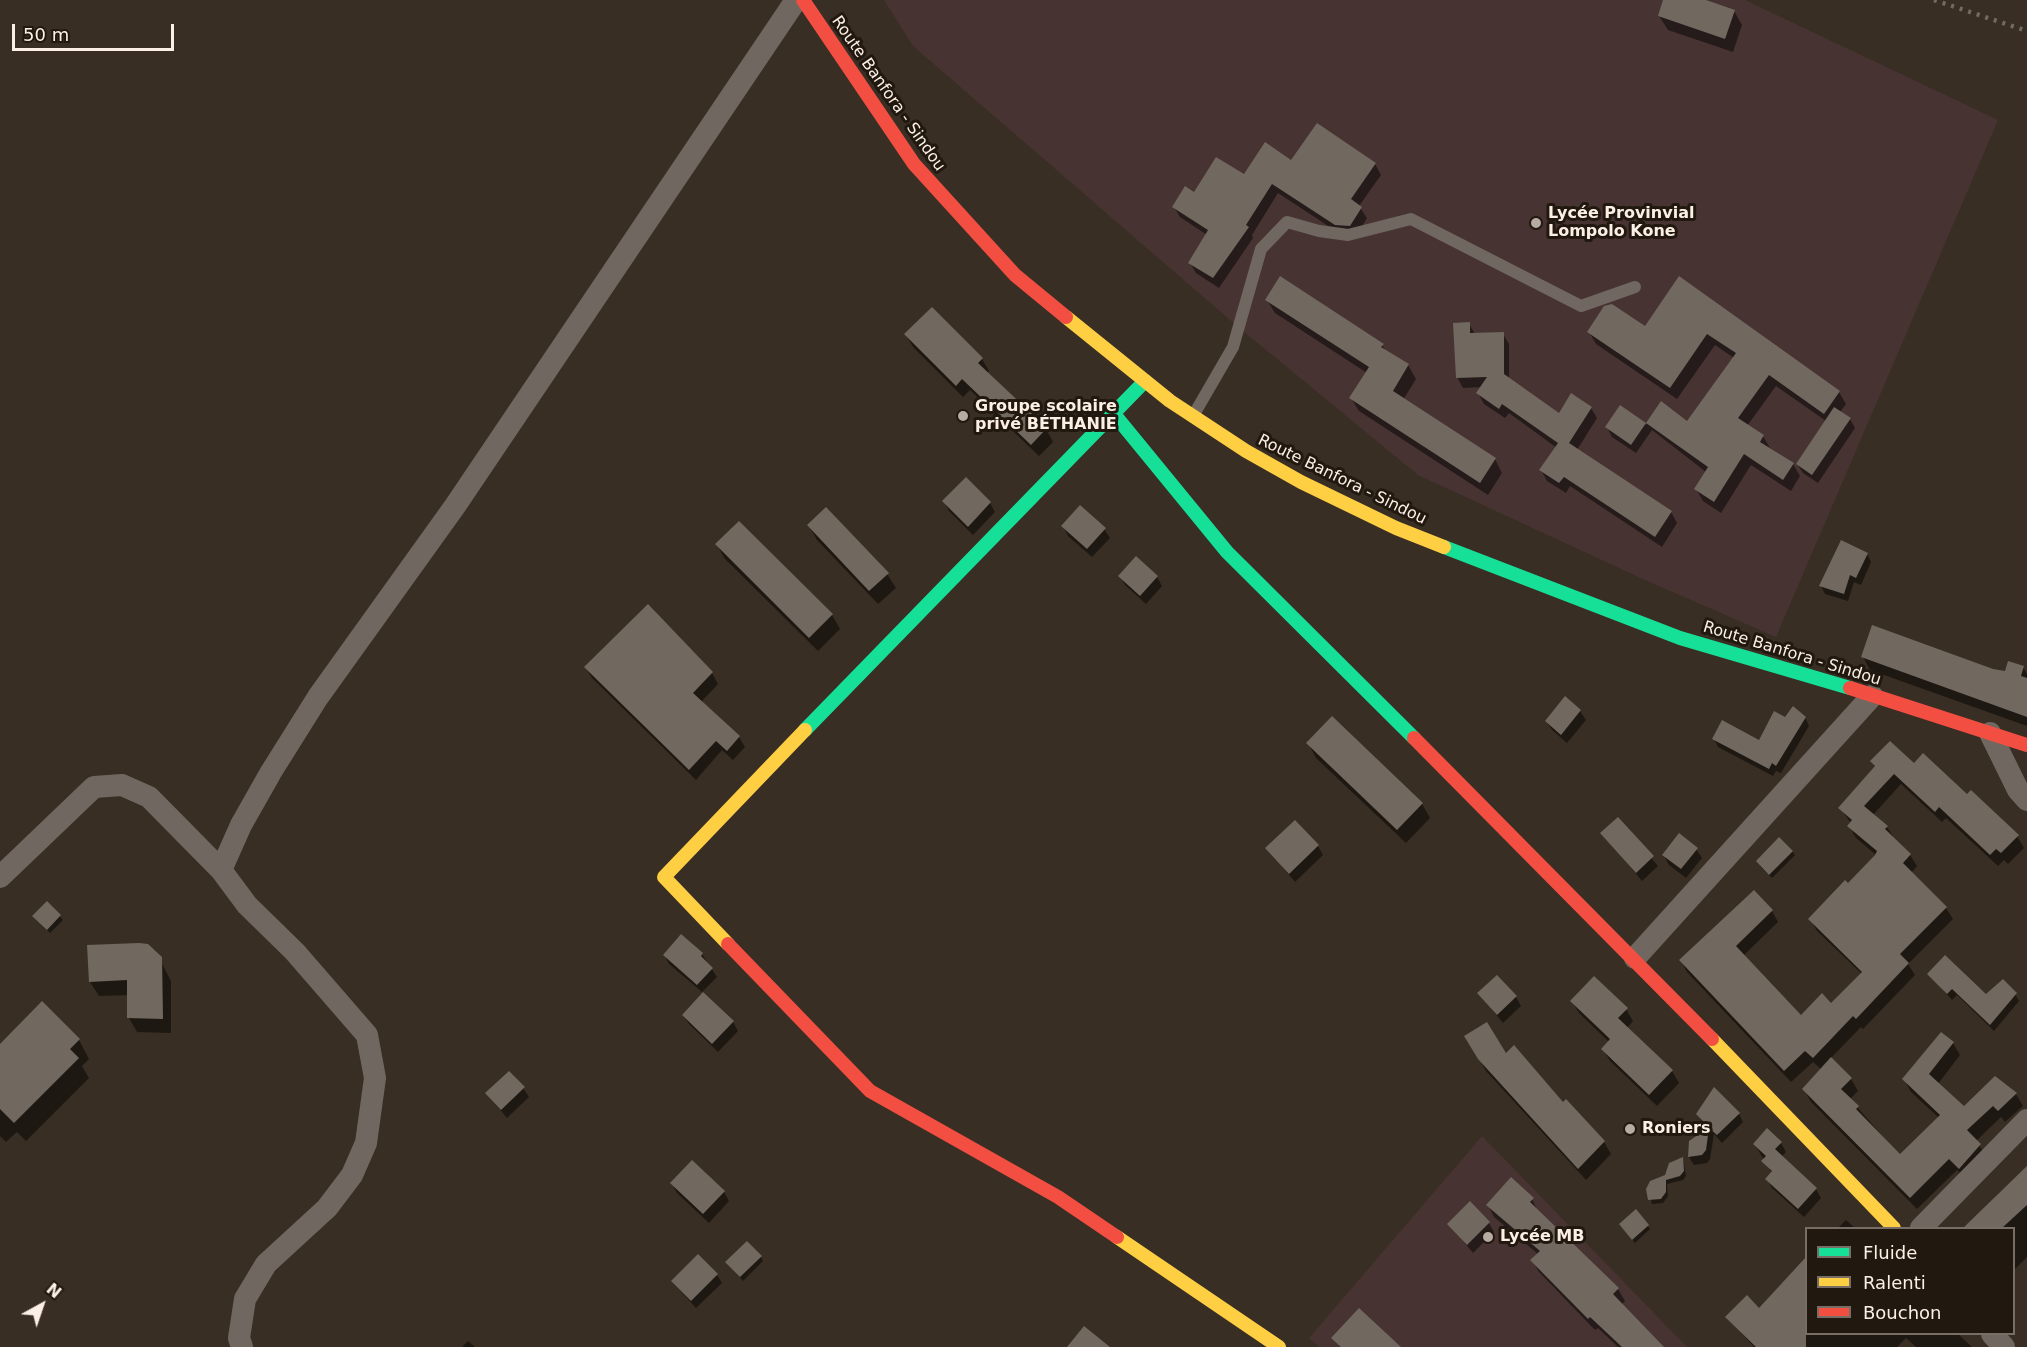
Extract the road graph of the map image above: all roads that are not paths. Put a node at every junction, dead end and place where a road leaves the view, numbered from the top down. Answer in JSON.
{"nodes":[{"id":1,"x":796,"y":0,"type":"edge"},
{"id":2,"x":803,"y":0,"type":"edge"},
{"id":3,"x":1635,"y":287,"type":"dead end"},
{"id":4,"x":1145,"y":381,"type":"junction"},
{"id":5,"x":1114,"y":414,"type":"junction"},
{"id":6,"x":1192,"y":417,"type":"junction"},
{"id":7,"x":1872,"y":696,"type":"junction"},
{"id":8,"x":1989,"y":732,"type":"junction"},
{"id":9,"x":2027,"y":745,"type":"edge"},
{"id":10,"x":2027,"y":800,"type":"edge"},
{"id":11,"x":221,"y":870,"type":"junction"},
{"id":12,"x":0,"y":877,"type":"edge"},
{"id":13,"x":1635,"y":958,"type":"junction"},
{"id":14,"x":2027,"y":1120,"type":"edge"},
{"id":15,"x":1893,"y":1227,"type":"edge"},
{"id":16,"x":1922,"y":1227,"type":"edge"},
{"id":17,"x":1993,"y":1335,"type":"edge"},
{"id":18,"x":242,"y":1347,"type":"edge"},
{"id":19,"x":1279,"y":1347,"type":"edge"},
{"id":20,"x":2004,"y":1347,"type":"edge"}],
"edges":[{"from":1,"to":11,"type":"street"},
{"from":2,"to":4,"type":"street","name":"Route Banfora - Sindou"},
{"from":3,"to":6,"type":"lane"},
{"from":4,"to":5,"type":"street"},
{"from":4,"to":6,"type":"street","name":"Route Banfora - Sindou"},
{"from":5,"to":13,"type":"street"},
{"from":5,"to":19,"type":"street"},
{"from":6,"to":7,"type":"street","name":"Route Banfora - Sindou"},
{"from":7,"to":8,"type":"street","name":"Route Banfora - Sindou"},
{"from":7,"to":13,"type":"street"},
{"from":8,"to":9,"type":"street","name":"Route Banfora - Sindou"},
{"from":8,"to":10,"type":"street"},
{"from":11,"to":12,"type":"street"},
{"from":11,"to":18,"type":"street"},
{"from":13,"to":15,"type":"street"},
{"from":14,"to":16,"type":"street"},
{"from":17,"to":20,"type":"street"}]}
